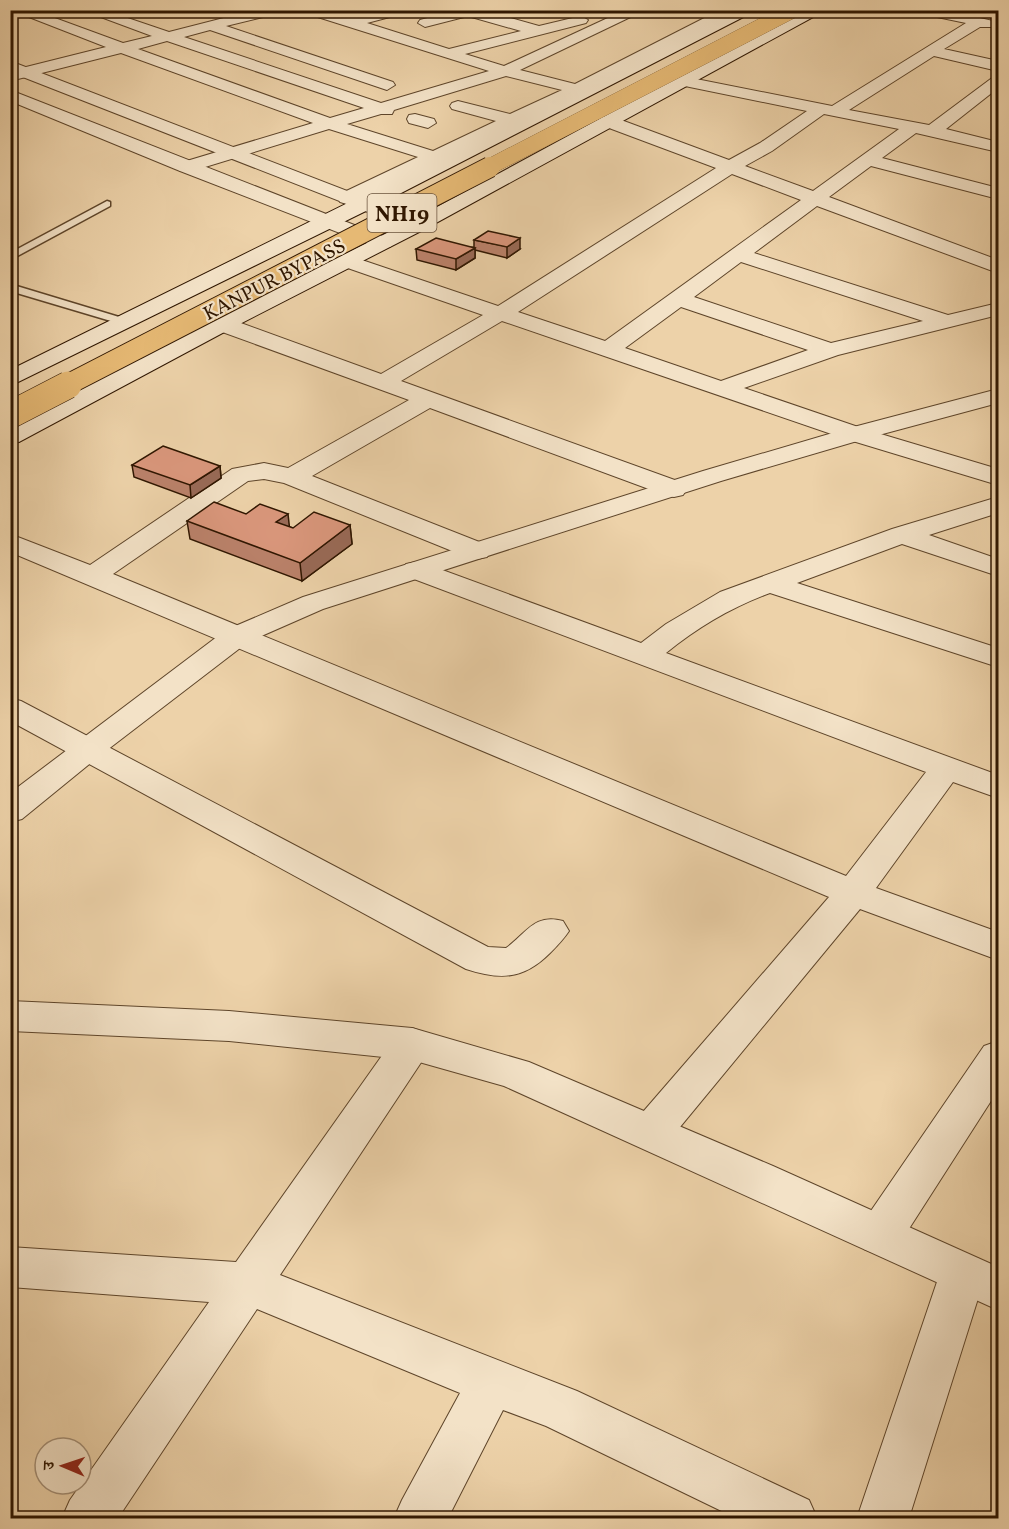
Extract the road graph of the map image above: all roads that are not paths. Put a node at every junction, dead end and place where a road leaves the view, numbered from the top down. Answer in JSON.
{"nodes":[{"id":1,"x":54,"y":10,"type":"edge"},
{"id":2,"x":89,"y":10,"type":"edge"},
{"id":3,"x":274,"y":10,"type":"edge"},
{"id":4,"x":310,"y":10,"type":"edge"},
{"id":5,"x":618,"y":10,"type":"edge"},
{"id":6,"x":638,"y":10,"type":"edge"},
{"id":7,"x":732,"y":10,"type":"edge"},
{"id":8,"x":750,"y":10,"type":"edge"},
{"id":9,"x":771,"y":10,"type":"edge"},
{"id":10,"x":793,"y":10,"type":"edge"},
{"id":11,"x":819,"y":10,"type":"edge"},
{"id":12,"x":923,"y":10,"type":"edge"},
{"id":13,"x":392,"y":11,"type":"edge"},
{"id":14,"x":472,"y":11,"type":"edge"},
{"id":15,"x":541,"y":12,"type":"dead end"},
{"id":16,"x":25,"y":13,"type":"edge"},
{"id":17,"x":248,"y":13,"type":"edge"},
{"id":18,"x":974,"y":17,"type":"edge"},
{"id":19,"x":166,"y":19,"type":"dead end"},
{"id":20,"x":574,"y":21,"type":"junction"},
{"id":21,"x":351,"y":23,"type":"junction"},
{"id":22,"x":425,"y":23,"type":"junction"},
{"id":23,"x":507,"y":23,"type":"junction"},
{"id":24,"x":135,"y":26,"type":"junction"},
{"id":25,"x":211,"y":26,"type":"junction"},
{"id":26,"x":999,"y":27,"type":"edge"},
{"id":27,"x":472,"y":31,"type":"dead end"},
{"id":28,"x":537,"y":31,"type":"junction"},
{"id":29,"x":392,"y":36,"type":"junction"},
{"id":30,"x":166,"y":37,"type":"junction"},
{"id":31,"x":360,"y":44,"type":"dead end"},
{"id":32,"x":480,"y":45,"type":"junction"},
{"id":33,"x":426,"y":46,"type":"junction"},
{"id":34,"x":120,"y":48,"type":"junction"},
{"id":35,"x":339,"y":50,"type":"dead end"},
{"id":36,"x":931,"y":51,"type":"junction"},
{"id":37,"x":449,"y":53,"type":"junction"},
{"id":38,"x":405,"y":56,"type":"dead end"},
{"id":39,"x":307,"y":58,"type":"junction"},
{"id":40,"x":528,"y":60,"type":"junction"},
{"id":41,"x":377,"y":64,"type":"dead end"},
{"id":42,"x":999,"y":66,"type":"edge"},
{"id":43,"x":265,"y":70,"type":"junction"},
{"id":44,"x":505,"y":70,"type":"junction"},
{"id":45,"x":15,"y":71,"type":"edge"},
{"id":46,"x":350,"y":72,"type":"junction"},
{"id":47,"x":446,"y":75,"type":"dead end"},
{"id":48,"x":406,"y":79,"type":"dead end"},
{"id":49,"x":681,"y":81,"type":"junction"},
{"id":50,"x":999,"y":81,"type":"edge"},
{"id":51,"x":468,"y":82,"type":"junction"},
{"id":52,"x":387,"y":85,"type":"junction"},
{"id":53,"x":577,"y":89,"type":"junction"},
{"id":54,"x":10,"y":94,"type":"edge"},
{"id":55,"x":345,"y":96,"type":"junction"},
{"id":56,"x":975,"y":98,"type":"junction"},
{"id":57,"x":999,"y":103,"type":"edge"},
{"id":58,"x":458,"y":106,"type":"dead end"},
{"id":59,"x":382,"y":108,"type":"junction"},
{"id":60,"x":828,"y":110,"type":"junction"},
{"id":61,"x":423,"y":120,"type":"dead end"},
{"id":62,"x":512,"y":120,"type":"junction"},
{"id":63,"x":607,"y":121,"type":"junction"},
{"id":64,"x":330,"y":124,"type":"junction"},
{"id":65,"x":913,"y":127,"type":"junction"},
{"id":66,"x":932,"y":131,"type":"junction"},
{"id":67,"x":999,"y":147,"type":"edge"},
{"id":68,"x":233,"y":154,"type":"junction"},
{"id":69,"x":435,"y":157,"type":"junction"},
{"id":70,"x":869,"y":159,"type":"junction"},
{"id":71,"x":732,"y":166,"type":"junction"},
{"id":72,"x":186,"y":167,"type":"junction"},
{"id":73,"x":999,"y":194,"type":"edge"},
{"id":74,"x":951,"y":197,"type":"dead end"},
{"id":75,"x":350,"y":199,"type":"junction"},
{"id":76,"x":817,"y":199,"type":"junction"},
{"id":77,"x":107,"y":204,"type":"dead end"},
{"id":78,"x":294,"y":210,"type":"junction"},
{"id":79,"x":999,"y":211,"type":"edge"},
{"id":80,"x":327,"y":223,"type":"junction"},
{"id":81,"x":418,"y":225,"type":"junction"},
{"id":82,"x":383,"y":243,"type":"junction"},
{"id":83,"x":999,"y":251,"type":"edge"},
{"id":84,"x":740,"y":255,"type":"junction"},
{"id":85,"x":10,"y":257,"type":"edge"},
{"id":86,"x":974,"y":257,"type":"junction"},
{"id":87,"x":346,"y":261,"type":"junction"},
{"id":88,"x":999,"y":267,"type":"edge"},
{"id":89,"x":10,"y":287,"type":"edge"},
{"id":90,"x":679,"y":299,"type":"junction"},
{"id":91,"x":999,"y":309,"type":"edge"},
{"id":92,"x":502,"y":312,"type":"junction"},
{"id":93,"x":125,"y":322,"type":"junction"},
{"id":94,"x":949,"y":322,"type":"junction"},
{"id":95,"x":222,"y":324,"type":"junction"},
{"id":96,"x":609,"y":349,"type":"junction"},
{"id":97,"x":830,"y":350,"type":"junction"},
{"id":98,"x":10,"y":379,"type":"edge"},
{"id":99,"x":382,"y":383,"type":"junction"},
{"id":100,"x":719,"y":389,"type":"junction"},
{"id":101,"x":999,"y":396,"type":"edge"},
{"id":102,"x":10,"y":397,"type":"edge"},
{"id":103,"x":428,"y":400,"type":"junction"},
{"id":104,"x":10,"y":415,"type":"edge"},
{"id":105,"x":855,"y":434,"type":"junction"},
{"id":106,"x":10,"y":437,"type":"edge"},
{"id":107,"x":292,"y":477,"type":"junction"},
{"id":108,"x":999,"y":477,"type":"edge"},
{"id":109,"x":674,"y":489,"type":"junction"},
{"id":110,"x":999,"y":505,"type":"edge"},
{"id":111,"x":902,"y":536,"type":"junction"},
{"id":112,"x":10,"y":542,"type":"edge"},
{"id":113,"x":477,"y":551,"type":"junction"},
{"id":114,"x":999,"y":568,"type":"edge"},
{"id":115,"x":416,"y":570,"type":"junction"},
{"id":116,"x":92,"y":576,"type":"junction"},
{"id":117,"x":767,"y":584,"type":"junction"},
{"id":118,"x":237,"y":636,"type":"junction"},
{"id":119,"x":645,"y":656,"type":"junction"},
{"id":120,"x":999,"y":658,"type":"edge"},
{"id":121,"x":10,"y":708,"type":"edge"},
{"id":122,"x":86,"y":750,"type":"junction"},
{"id":123,"x":946,"y":768,"type":"junction"},
{"id":124,"x":999,"y":788,"type":"edge"},
{"id":125,"x":10,"y":811,"type":"edge"},
{"id":126,"x":853,"y":893,"type":"junction"},
{"id":127,"x":550,"y":931,"type":"dead end"},
{"id":128,"x":999,"y":946,"type":"edge"},
{"id":129,"x":10,"y":1016,"type":"edge"},
{"id":130,"x":412,"y":1044,"type":"junction"},
{"id":131,"x":999,"y":1057,"type":"edge"},
{"id":132,"x":651,"y":1132,"type":"junction"},
{"id":133,"x":880,"y":1235,"type":"junction"},
{"id":134,"x":10,"y":1267,"type":"edge"},
{"id":135,"x":981,"y":1281,"type":"edge"},
{"id":136,"x":249,"y":1284,"type":"junction"},
{"id":137,"x":492,"y":1383,"type":"junction"},
{"id":138,"x":88,"y":1518,"type":"edge"},
{"id":139,"x":420,"y":1518,"type":"edge"},
{"id":140,"x":791,"y":1518,"type":"edge"},
{"id":141,"x":884,"y":1518,"type":"edge"}],
"edges":[{"from":1,"to":16,"type":"street"},
{"from":2,"to":24,"type":"street"},
{"from":3,"to":17,"type":"street"},
{"from":4,"to":21,"type":"street"},
{"from":5,"to":20,"type":"street"},
{"from":6,"to":40,"type":"street"},
{"from":7,"to":53,"type":"street"},
{"from":8,"to":75,"type":"street"},
{"from":9,"to":102,"type":"highway","name":"KANPUR BYPASS","number":"NH19"},
{"from":10,"to":104,"type":"highway","name":"KANPUR BYPASS","number":"NH19","bridge":true},
{"from":11,"to":49,"type":"street"},
{"from":12,"to":18,"type":"street"},
{"from":13,"to":21,"type":"street"},
{"from":13,"to":22,"type":"street"},
{"from":14,"to":22,"type":"street"},
{"from":14,"to":23,"type":"street"},
{"from":15,"to":20,"type":"street"},
{"from":16,"to":34,"type":"street"},
{"from":17,"to":25,"type":"street"},
{"from":18,"to":26,"type":"street"},
{"from":18,"to":36,"type":"street"},
{"from":19,"to":24,"type":"street"},
{"from":20,"to":28,"type":"street"},
{"from":21,"to":29,"type":"street"},
{"from":22,"to":33,"type":"street"},
{"from":23,"to":27,"type":"street"},
{"from":23,"to":28,"type":"street"},
{"from":24,"to":30,"type":"street"},
{"from":25,"to":30,"type":"street"},
{"from":25,"to":39,"type":"street"},
{"from":28,"to":32,"type":"street"},
{"from":29,"to":31,"type":"street"},
{"from":29,"to":33,"type":"street"},
{"from":30,"to":34,"type":"street"},
{"from":30,"to":43,"type":"street"},
{"from":32,"to":37,"type":"street"},
{"from":32,"to":40,"type":"street"},
{"from":33,"to":37,"type":"street"},
{"from":33,"to":38,"type":"street"},
{"from":34,"to":45,"type":"street"},
{"from":34,"to":64,"type":"street"},
{"from":35,"to":39,"type":"street"},
{"from":36,"to":42,"type":"street"},
{"from":36,"to":60,"type":"street"},
{"from":37,"to":44,"type":"street"},
{"from":39,"to":43,"type":"street"},
{"from":39,"to":46,"type":"street"},
{"from":40,"to":44,"type":"street"},
{"from":41,"to":46,"type":"street"},
{"from":43,"to":55,"type":"street"},
{"from":44,"to":51,"type":"street"},
{"from":44,"to":53,"type":"street"},
{"from":45,"to":68,"type":"street"},
{"from":46,"to":52,"type":"street"},
{"from":47,"to":51,"type":"street"},
{"from":48,"to":52,"type":"street"},
{"from":49,"to":60,"type":"street"},
{"from":49,"to":63,"type":"street"},
{"from":50,"to":56,"type":"street"},
{"from":51,"to":59,"type":"street"},
{"from":52,"to":55,"type":"street"},
{"from":53,"to":62,"type":"street"},
{"from":54,"to":72,"type":"street"},
{"from":55,"to":59,"type":"street"},
{"from":56,"to":57,"type":"street"},
{"from":56,"to":66,"type":"street"},
{"from":58,"to":62,"type":"street"},
{"from":59,"to":61,"type":"street"},
{"from":59,"to":64,"type":"street"},
{"from":60,"to":65,"type":"street"},
{"from":60,"to":71,"type":"street"},
{"from":62,"to":69,"type":"street"},
{"from":63,"to":71,"type":"street"},
{"from":63,"to":81,"type":"street"},
{"from":64,"to":68,"type":"street"},
{"from":64,"to":69,"type":"street"},
{"from":65,"to":66,"type":"street"},
{"from":65,"to":70,"type":"street"},
{"from":66,"to":67,"type":"street"},
{"from":68,"to":72,"type":"street"},
{"from":68,"to":75,"type":"street"},
{"from":69,"to":75,"type":"street"},
{"from":70,"to":73,"type":"street"},
{"from":70,"to":76,"type":"street"},
{"from":71,"to":76,"type":"street"},
{"from":71,"to":92,"type":"street"},
{"from":72,"to":78,"type":"street"},
{"from":74,"to":79,"type":"street"},
{"from":75,"to":78,"type":"street"},
{"from":75,"to":80,"type":"street"},
{"from":75,"to":81,"type":"street"},
{"from":76,"to":84,"type":"street"},
{"from":76,"to":86,"type":"street"},
{"from":77,"to":85,"type":"lane"},
{"from":78,"to":80,"type":"street"},
{"from":80,"to":82,"type":"street"},
{"from":80,"to":93,"type":"street"},
{"from":81,"to":82,"type":"street"},
{"from":82,"to":87,"type":"street"},
{"from":83,"to":86,"type":"street"},
{"from":84,"to":90,"type":"street"},
{"from":84,"to":94,"type":"street"},
{"from":86,"to":88,"type":"street"},
{"from":87,"to":92,"type":"street"},
{"from":87,"to":95,"type":"street"},
{"from":89,"to":93,"type":"lane"},
{"from":90,"to":96,"type":"street"},
{"from":90,"to":97,"type":"street"},
{"from":91,"to":94,"type":"street"},
{"from":92,"to":96,"type":"street"},
{"from":92,"to":99,"type":"street"},
{"from":93,"to":98,"type":"street"},
{"from":94,"to":97,"type":"street"},
{"from":95,"to":99,"type":"street"},
{"from":95,"to":106,"type":"street"},
{"from":96,"to":100,"type":"street"},
{"from":97,"to":100,"type":"street"},
{"from":99,"to":103,"type":"street"},
{"from":100,"to":105,"type":"street"},
{"from":101,"to":105,"type":"street"},
{"from":103,"to":107,"type":"street"},
{"from":103,"to":109,"type":"street"},
{"from":105,"to":108,"type":"street"},
{"from":105,"to":109,"type":"street"},
{"from":107,"to":113,"type":"street"},
{"from":107,"to":116,"type":"street"},
{"from":109,"to":113,"type":"street"},
{"from":110,"to":111,"type":"street"},
{"from":111,"to":114,"type":"street"},
{"from":111,"to":117,"type":"street"},
{"from":112,"to":116,"type":"street"},
{"from":113,"to":115,"type":"street"},
{"from":115,"to":118,"type":"street"},
{"from":115,"to":119,"type":"street"},
{"from":116,"to":118,"type":"street"},
{"from":117,"to":119,"type":"street"},
{"from":117,"to":120,"type":"street"},
{"from":118,"to":122,"type":"street"},
{"from":118,"to":126,"type":"street"},
{"from":119,"to":123,"type":"street"},
{"from":121,"to":122,"type":"street"},
{"from":122,"to":125,"type":"street"},
{"from":122,"to":127,"type":"street"},
{"from":123,"to":124,"type":"street"},
{"from":123,"to":126,"type":"street"},
{"from":126,"to":128,"type":"street"},
{"from":126,"to":132,"type":"street"},
{"from":129,"to":130,"type":"street"},
{"from":130,"to":132,"type":"street"},
{"from":130,"to":136,"type":"street"},
{"from":131,"to":133,"type":"street"},
{"from":132,"to":133,"type":"street"},
{"from":133,"to":135,"type":"street"},
{"from":134,"to":136,"type":"street"},
{"from":135,"to":141,"type":"street"},
{"from":136,"to":137,"type":"street"},
{"from":136,"to":138,"type":"street"},
{"from":137,"to":139,"type":"street"},
{"from":137,"to":140,"type":"street"}]}
